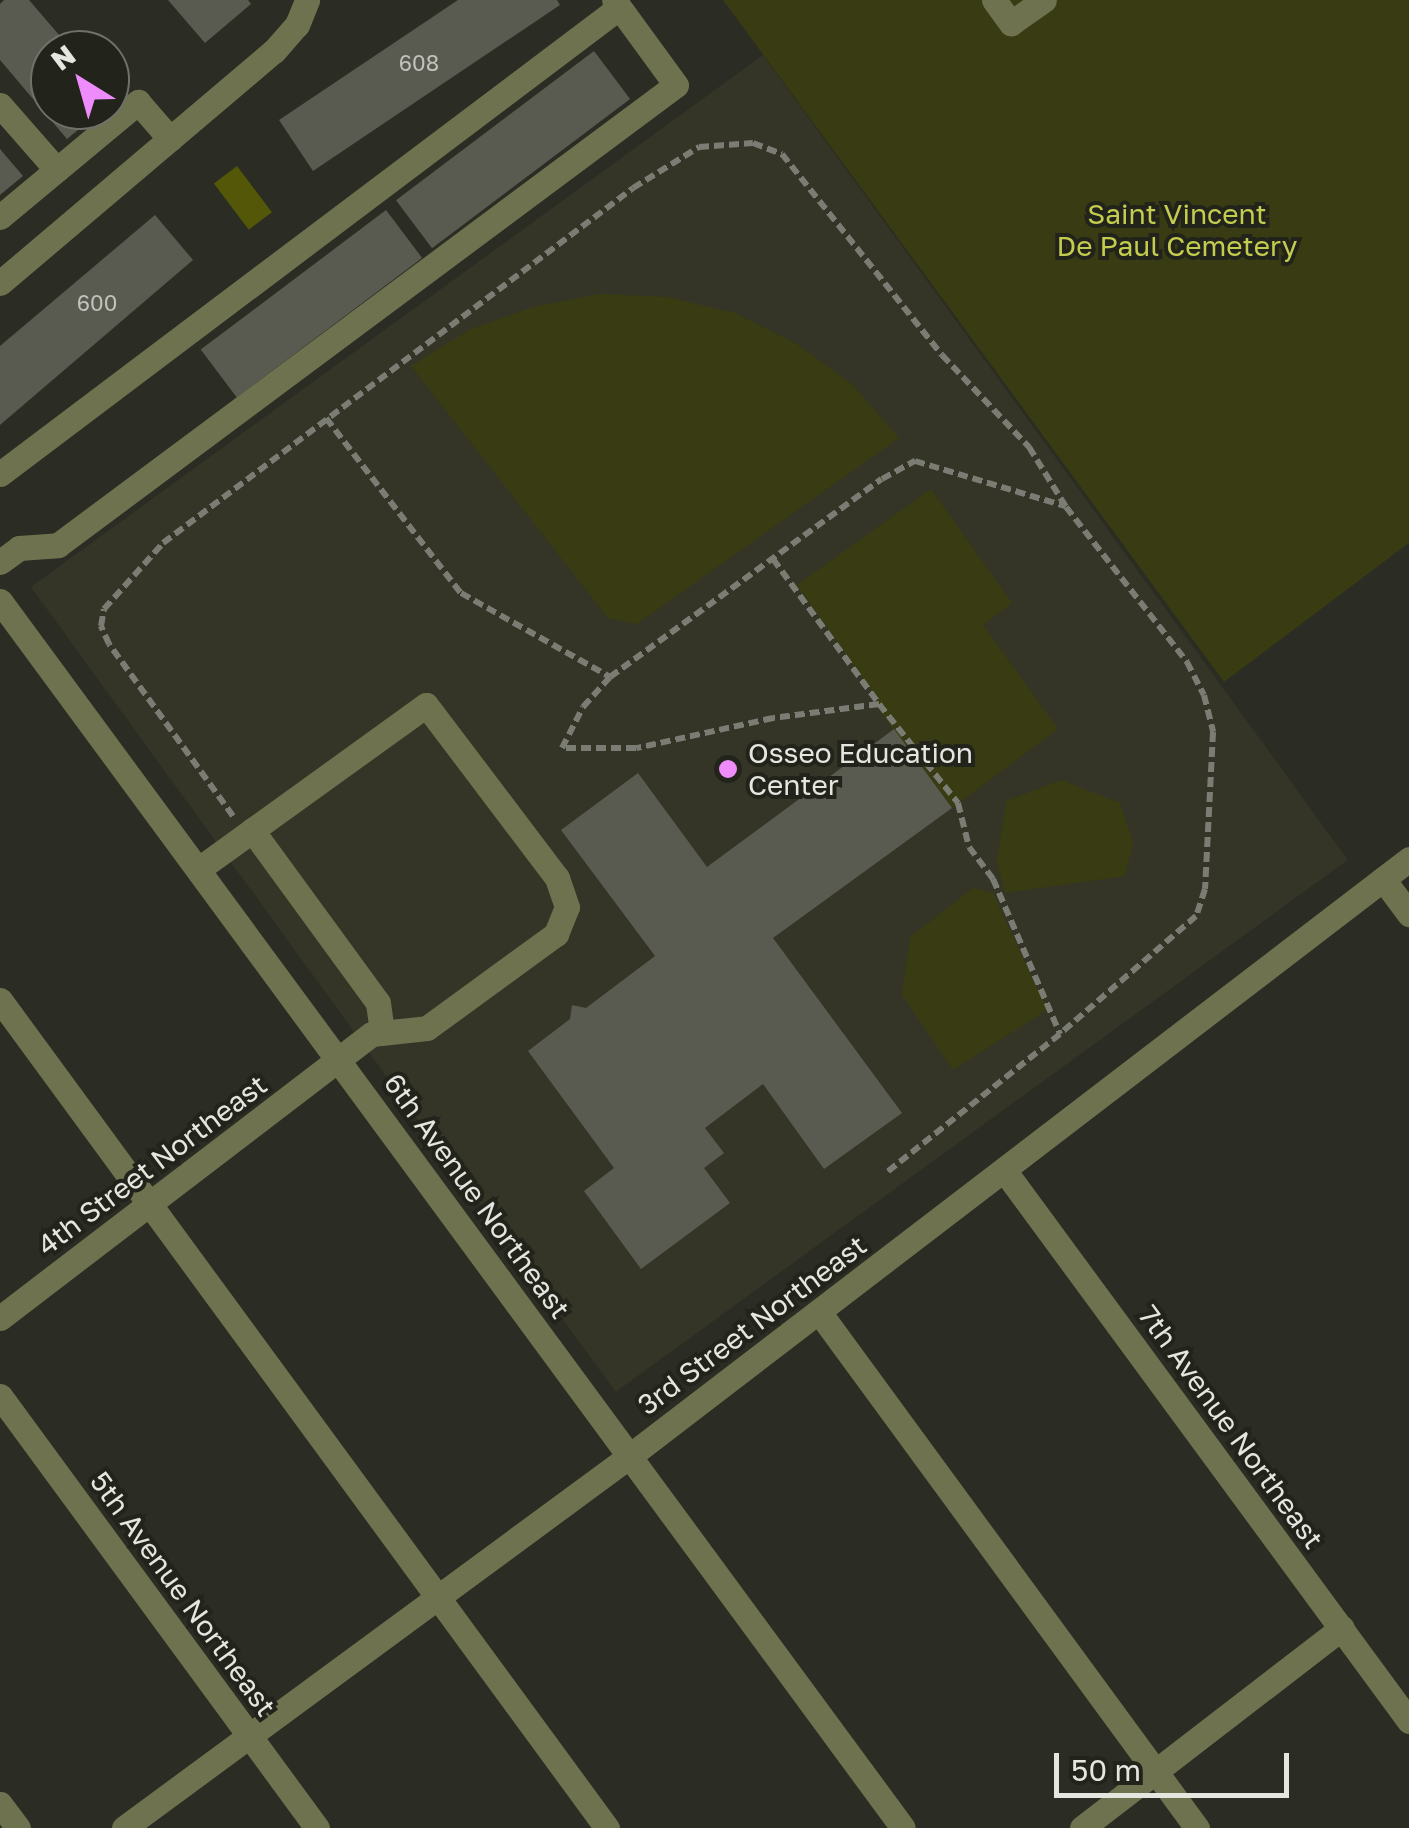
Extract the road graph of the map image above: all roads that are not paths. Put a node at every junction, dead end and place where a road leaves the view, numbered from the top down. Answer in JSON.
{"nodes":[{"id":1,"x":307,"y":0,"type":"edge"},
{"id":2,"x":994,"y":0,"type":"edge"},
{"id":3,"x":1044,"y":0,"type":"edge"},
{"id":4,"x":616,"y":4,"type":"edge"},
{"id":5,"x":0,"y":105,"type":"edge"},
{"id":6,"x":170,"y":138,"type":"junction"},
{"id":7,"x":57,"y":170,"type":"junction"},
{"id":8,"x":0,"y":217,"type":"edge"},
{"id":9,"x":0,"y":282,"type":"edge"},
{"id":10,"x":0,"y":474,"type":"edge"},
{"id":11,"x":0,"y":562,"type":"edge"},
{"id":12,"x":0,"y":601,"type":"edge"},
{"id":13,"x":243,"y":823,"type":"junction"},
{"id":14,"x":1409,"y":859,"type":"edge"},
{"id":15,"x":199,"y":869,"type":"junction"},
{"id":16,"x":1383,"y":879,"type":"junction"},
{"id":17,"x":1409,"y":914,"type":"edge"},
{"id":18,"x":0,"y":1000,"type":"edge"},
{"id":19,"x":382,"y":1033,"type":"junction"},
{"id":20,"x":340,"y":1060,"type":"junction"},
{"id":21,"x":1004,"y":1170,"type":"junction"},
{"id":22,"x":152,"y":1202,"type":"junction"},
{"id":23,"x":819,"y":1312,"type":"junction"},
{"id":24,"x":0,"y":1318,"type":"edge"},
{"id":25,"x":0,"y":1396,"type":"edge"},
{"id":26,"x":631,"y":1455,"type":"junction"},
{"id":27,"x":435,"y":1599,"type":"junction"},
{"id":28,"x":1342,"y":1628,"type":"junction"},
{"id":29,"x":1409,"y":1721,"type":"edge"},
{"id":30,"x":249,"y":1736,"type":"junction"},
{"id":31,"x":1156,"y":1771,"type":"junction"},
{"id":32,"x":0,"y":1804,"type":"edge"},
{"id":33,"x":18,"y":1828,"type":"edge"},
{"id":34,"x":124,"y":1828,"type":"edge"},
{"id":35,"x":317,"y":1828,"type":"edge"},
{"id":36,"x":607,"y":1828,"type":"edge"},
{"id":37,"x":903,"y":1828,"type":"edge"},
{"id":38,"x":1082,"y":1828,"type":"edge"},
{"id":39,"x":1198,"y":1828,"type":"edge"}],
"edges":[{"from":1,"to":6,"type":"street"},
{"from":2,"to":3,"type":"street"},
{"from":4,"to":10,"type":"street"},
{"from":4,"to":11,"type":"street"},
{"from":5,"to":7,"type":"street"},
{"from":6,"to":7,"type":"street"},
{"from":6,"to":9,"type":"street"},
{"from":7,"to":8,"type":"street"},
{"from":12,"to":15,"type":"street","name":"6th Avenue Northeast"},
{"from":13,"to":15,"type":"street"},
{"from":13,"to":19,"type":"street"},
{"from":13,"to":19,"type":"street"},
{"from":14,"to":16,"type":"street","name":"3rd Street Northeast"},
{"from":15,"to":20,"type":"street","name":"6th Avenue Northeast"},
{"from":16,"to":17,"type":"street"},
{"from":16,"to":21,"type":"street","name":"3rd Street Northeast"},
{"from":18,"to":22,"type":"street"},
{"from":19,"to":20,"type":"street","name":"4th Street Northeast"},
{"from":20,"to":22,"type":"street","name":"4th Street Northeast"},
{"from":20,"to":26,"type":"street","name":"6th Avenue Northeast"},
{"from":21,"to":23,"type":"street","name":"3rd Street Northeast"},
{"from":21,"to":28,"type":"street","name":"7th Avenue Northeast"},
{"from":22,"to":24,"type":"street","name":"4th Street Northeast"},
{"from":22,"to":27,"type":"street"},
{"from":23,"to":26,"type":"street","name":"3rd Street Northeast"},
{"from":23,"to":31,"type":"street"},
{"from":25,"to":30,"type":"street","name":"5th Avenue Northeast"},
{"from":26,"to":27,"type":"street","name":"3rd Street Northeast"},
{"from":26,"to":37,"type":"street","name":"6th Avenue Northeast"},
{"from":27,"to":30,"type":"street","name":"3rd Street Northeast"},
{"from":27,"to":36,"type":"street"},
{"from":28,"to":29,"type":"street","name":"7th Avenue Northeast"},
{"from":28,"to":31,"type":"street"},
{"from":30,"to":34,"type":"street","name":"3rd Street Northeast"},
{"from":30,"to":35,"type":"street","name":"5th Avenue Northeast"},
{"from":31,"to":38,"type":"street"},
{"from":31,"to":39,"type":"street"},
{"from":32,"to":33,"type":"street"}]}
